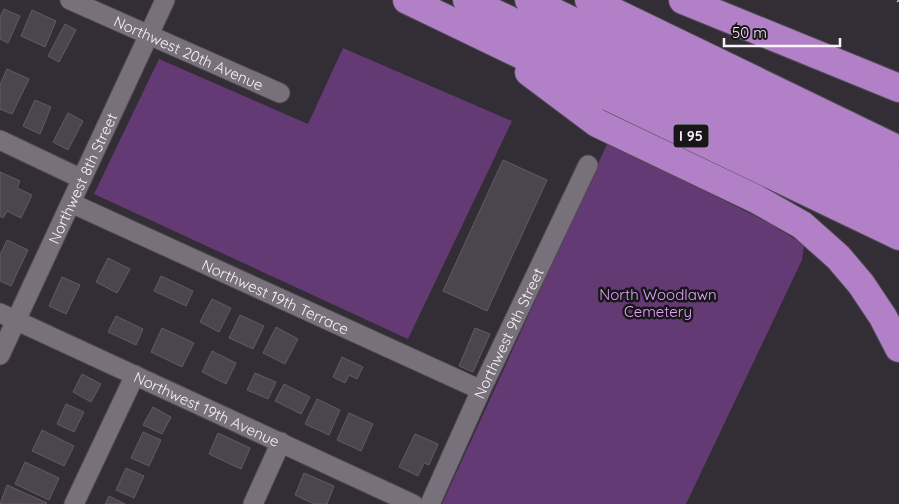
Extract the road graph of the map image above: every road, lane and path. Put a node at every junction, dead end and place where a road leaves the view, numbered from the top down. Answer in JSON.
{"nodes":[{"id":1,"x":70,"y":0,"type":"edge"},
{"id":2,"x":164,"y":0,"type":"edge"},
{"id":3,"x":407,"y":0,"type":"edge"},
{"id":4,"x":467,"y":0,"type":"edge"},
{"id":5,"x":529,"y":0,"type":"edge"},
{"id":6,"x":589,"y":0,"type":"edge"},
{"id":7,"x":683,"y":0,"type":"edge"},
{"id":8,"x":148,"y":35,"type":"junction"},
{"id":9,"x":482,"y":36,"type":"junction"},
{"id":10,"x":899,"y":88,"type":"edge"},
{"id":11,"x":280,"y":93,"type":"dead end"},
{"id":12,"x":0,"y":140,"type":"edge"},
{"id":13,"x":899,"y":150,"type":"edge"},
{"id":14,"x":588,"y":165,"type":"dead end"},
{"id":15,"x":82,"y":179,"type":"junction"},
{"id":16,"x":899,"y":180,"type":"edge"},
{"id":17,"x":71,"y":203,"type":"junction"},
{"id":18,"x":899,"y":207,"type":"edge"},
{"id":19,"x":899,"y":236,"type":"edge"},
{"id":20,"x":8,"y":317,"type":"edge"},
{"id":21,"x":899,"y":348,"type":"edge"},
{"id":22,"x":0,"y":355,"type":"edge"},
{"id":23,"x":135,"y":375,"type":"junction"},
{"id":24,"x":481,"y":390,"type":"junction"},
{"id":25,"x":281,"y":442,"type":"junction"},
{"id":26,"x":74,"y":504,"type":"edge"},
{"id":27,"x":252,"y":504,"type":"edge"},
{"id":28,"x":413,"y":504,"type":"edge"},
{"id":29,"x":430,"y":504,"type":"edge"}],
"edges":[{"from":1,"to":8,"type":"street","name":"Northwest 20th Avenue"},
{"from":2,"to":8,"type":"street","name":"Northwest 8th Street"},
{"from":3,"to":9,"type":"highway","number":"I 95"},
{"from":4,"to":18,"type":"highway"},
{"from":5,"to":16,"type":"highway"},
{"from":6,"to":13,"type":"highway"},
{"from":7,"to":10,"type":"highway"},
{"from":8,"to":11,"type":"street","name":"Northwest 20th Avenue"},
{"from":8,"to":15,"type":"street","name":"Northwest 8th Street"},
{"from":9,"to":19,"type":"highway","number":"I 95"},
{"from":9,"to":21,"type":"highway"},
{"from":12,"to":15,"type":"street"},
{"from":14,"to":24,"type":"street","name":"Northwest 9th Street"},
{"from":15,"to":17,"type":"street","name":"Northwest 8th Street"},
{"from":17,"to":20,"type":"street","name":"Northwest 8th Street"},
{"from":17,"to":24,"type":"street","name":"Northwest 19th Terrace"},
{"from":20,"to":22,"type":"street","name":"Northwest 8th Street"},
{"from":20,"to":23,"type":"street","name":"Northwest 19th Avenue"},
{"from":23,"to":25,"type":"street","name":"Northwest 19th Avenue"},
{"from":23,"to":26,"type":"street"},
{"from":24,"to":29,"type":"street","name":"Northwest 9th Street"},
{"from":25,"to":27,"type":"street"},
{"from":25,"to":28,"type":"street","name":"Northwest 19th Avenue"}]}
